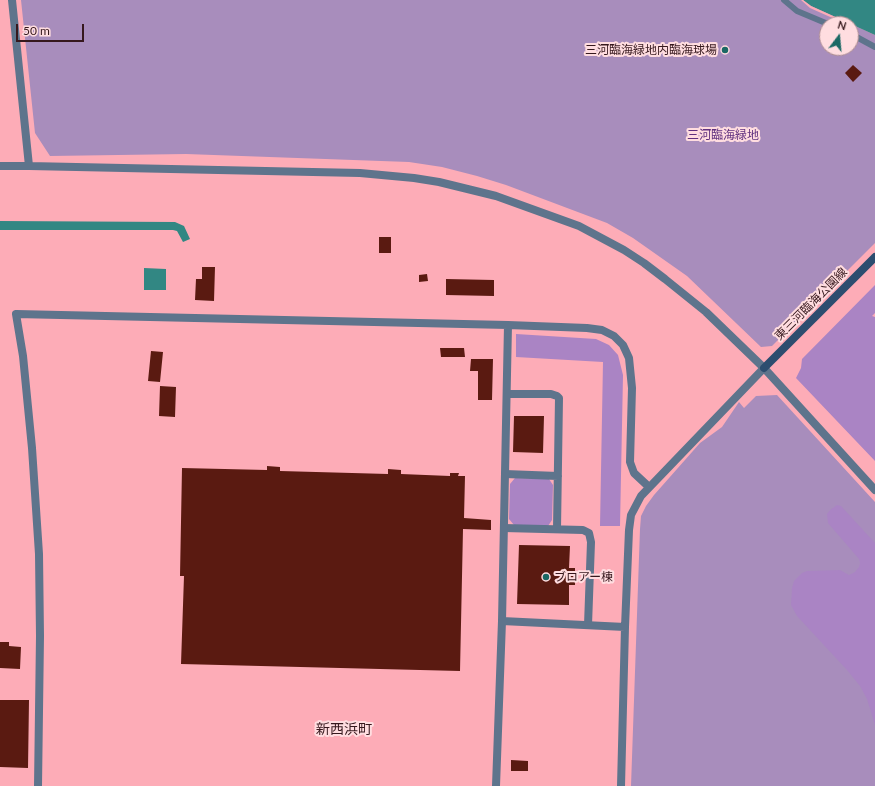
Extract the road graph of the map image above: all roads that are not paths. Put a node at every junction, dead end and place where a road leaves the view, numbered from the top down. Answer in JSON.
{"nodes":[{"id":1,"x":12,"y":0,"type":"edge"},
{"id":2,"x":784,"y":0,"type":"edge"},
{"id":3,"x":819,"y":20,"type":"edge"},
{"id":4,"x":859,"y":38,"type":"edge"},
{"id":5,"x":875,"y":47,"type":"edge"},
{"id":6,"x":0,"y":166,"type":"edge"},
{"id":7,"x":29,"y":166,"type":"junction"},
{"id":8,"x":875,"y":257,"type":"edge"},
{"id":9,"x":508,"y":325,"type":"junction"},
{"id":10,"x":764,"y":368,"type":"junction"},
{"id":11,"x":507,"y":394,"type":"junction"},
{"id":12,"x":505,"y":474,"type":"junction"},
{"id":13,"x":558,"y":476,"type":"junction"},
{"id":14,"x":649,"y":487,"type":"junction"},
{"id":15,"x":875,"y":490,"type":"edge"},
{"id":16,"x":504,"y":528,"type":"junction"},
{"id":17,"x":557,"y":529,"type":"junction"},
{"id":18,"x":502,"y":621,"type":"junction"},
{"id":19,"x":588,"y":625,"type":"junction"},
{"id":20,"x":625,"y":627,"type":"junction"},
{"id":21,"x":38,"y":786,"type":"edge"},
{"id":22,"x":496,"y":786,"type":"edge"},
{"id":23,"x":621,"y":786,"type":"edge"}],
"edges":[{"from":1,"to":7,"type":"street"},
{"from":2,"to":3,"type":"street"},
{"from":4,"to":5,"type":"street"},
{"from":6,"to":7,"type":"street"},
{"from":7,"to":10,"type":"street"},
{"from":8,"to":10,"type":"main road","name":"東三河臨海公園線"},
{"from":9,"to":11,"type":"street"},
{"from":9,"to":14,"type":"street"},
{"from":9,"to":21,"type":"street"},
{"from":10,"to":14,"type":"street"},
{"from":10,"to":15,"type":"street"},
{"from":11,"to":12,"type":"street"},
{"from":11,"to":13,"type":"street"},
{"from":12,"to":13,"type":"street"},
{"from":12,"to":16,"type":"street"},
{"from":13,"to":17,"type":"street"},
{"from":14,"to":20,"type":"street"},
{"from":16,"to":17,"type":"street"},
{"from":16,"to":18,"type":"street"},
{"from":17,"to":19,"type":"street"},
{"from":18,"to":19,"type":"street"},
{"from":18,"to":22,"type":"street"},
{"from":19,"to":20,"type":"street"},
{"from":20,"to":23,"type":"street"}]}
